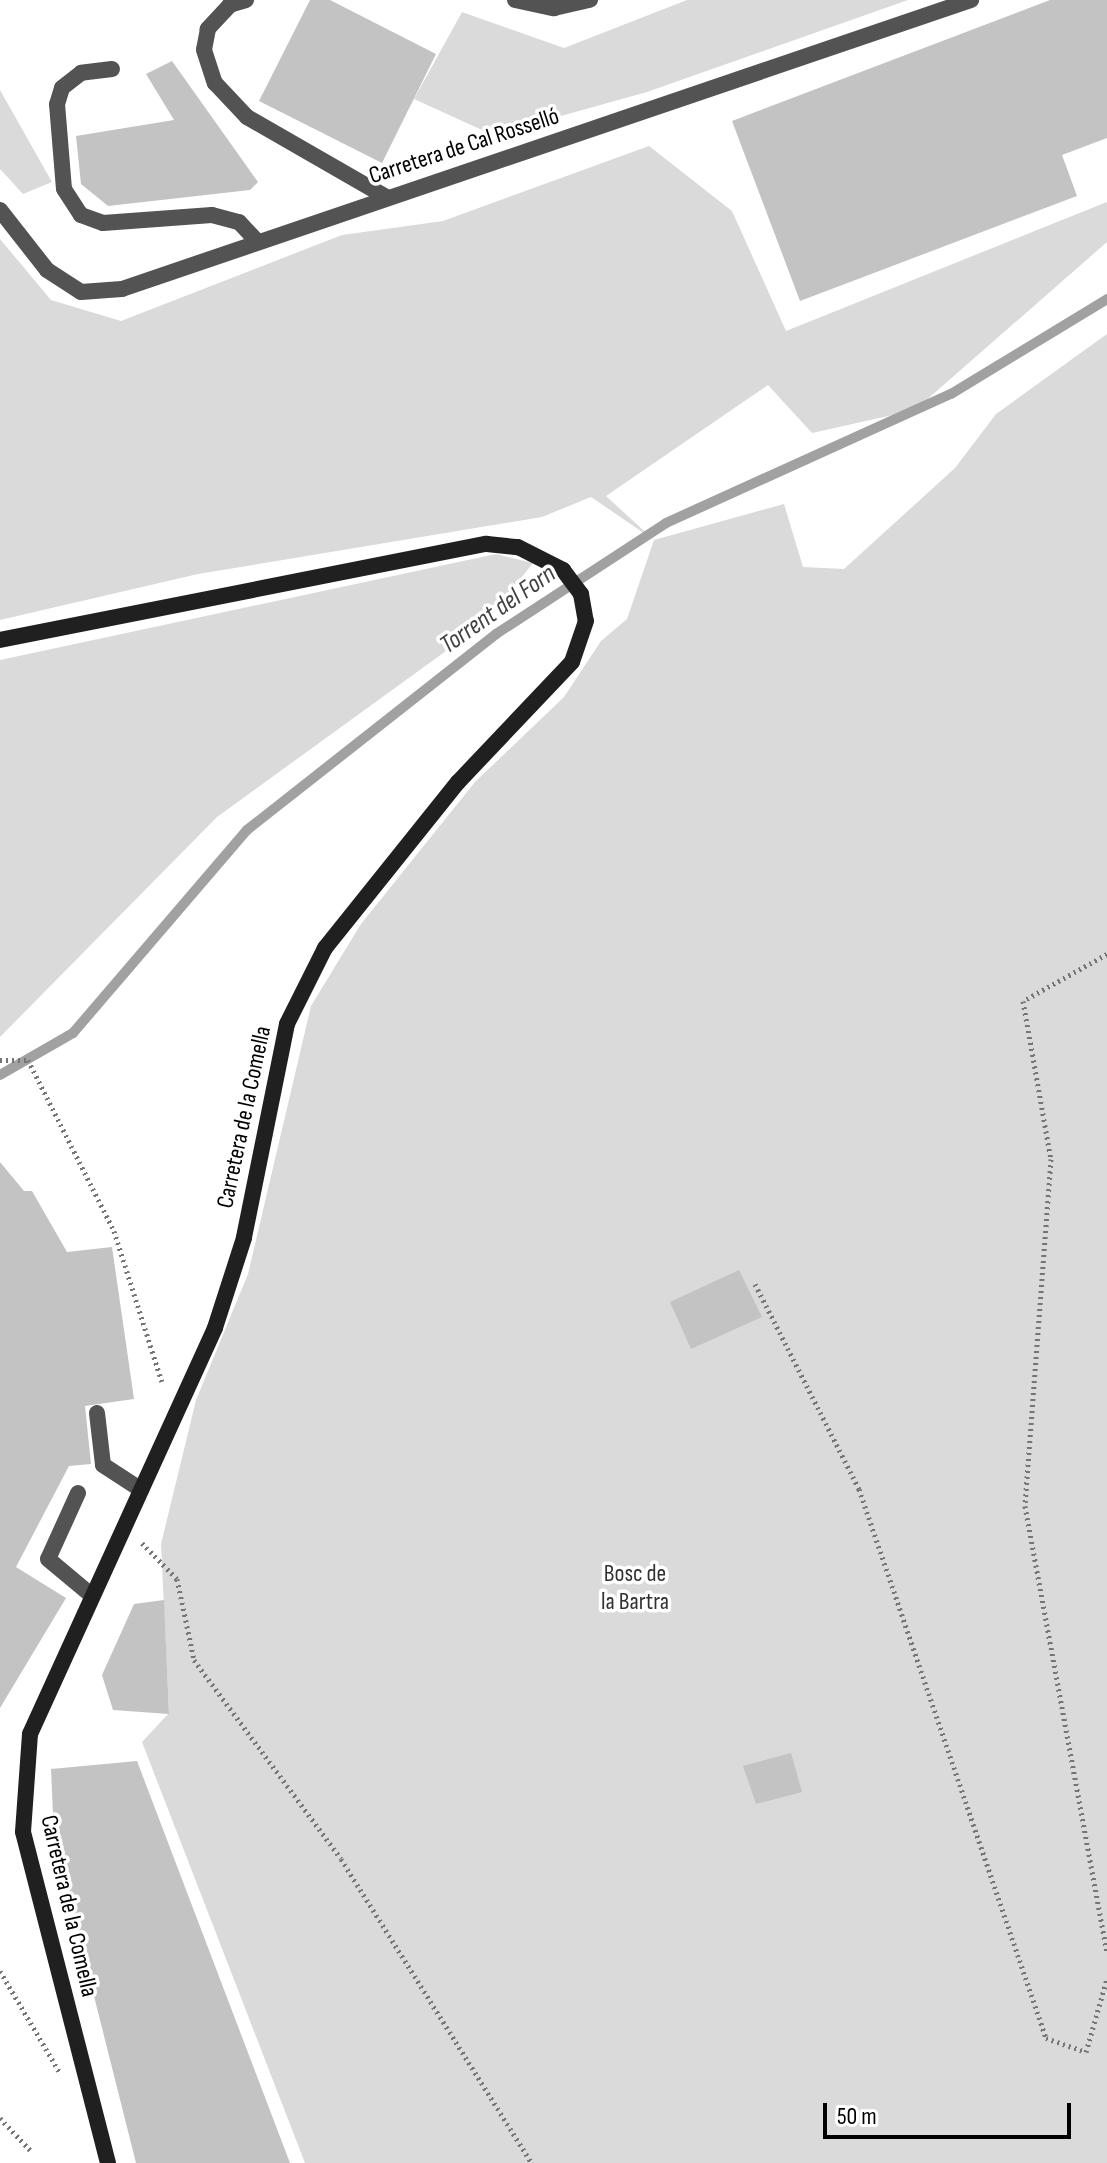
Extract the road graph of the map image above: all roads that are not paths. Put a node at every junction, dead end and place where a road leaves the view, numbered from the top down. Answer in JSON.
{"nodes":[{"id":1,"x":246,"y":0,"type":"edge"},
{"id":2,"x":515,"y":0,"type":"edge"},
{"id":3,"x":590,"y":0,"type":"edge"},
{"id":4,"x":971,"y":0,"type":"edge"},
{"id":5,"x":112,"y":69,"type":"dead end"},
{"id":6,"x":386,"y":197,"type":"junction"},
{"id":7,"x":0,"y":210,"type":"edge"},
{"id":8,"x":257,"y":241,"type":"junction"},
{"id":9,"x":0,"y":640,"type":"edge"},
{"id":10,"x":97,"y":1413,"type":"dead end"},
{"id":11,"x":140,"y":1489,"type":"junction"},
{"id":12,"x":78,"y":1493,"type":"dead end"},
{"id":13,"x":91,"y":1595,"type":"junction"},
{"id":14,"x":108,"y":2163,"type":"edge"}],
"edges":[{"from":1,"to":6,"type":"street"},
{"from":2,"to":3,"type":"street"},
{"from":4,"to":6,"type":"street","name":"Carretera de Cal Rosselló"},
{"from":5,"to":8,"type":"street"},
{"from":6,"to":8,"type":"street","name":"Carretera de Cal Rosselló"},
{"from":7,"to":8,"type":"street","name":"Carretera de Cal Rosselló"},
{"from":9,"to":11,"type":"main road","name":"Carretera de la Comella"},
{"from":10,"to":11,"type":"street"},
{"from":11,"to":13,"type":"main road","name":"Carretera de la Comella"},
{"from":12,"to":13,"type":"street"},
{"from":13,"to":14,"type":"main road","name":"Carretera de la Comella"}]}
